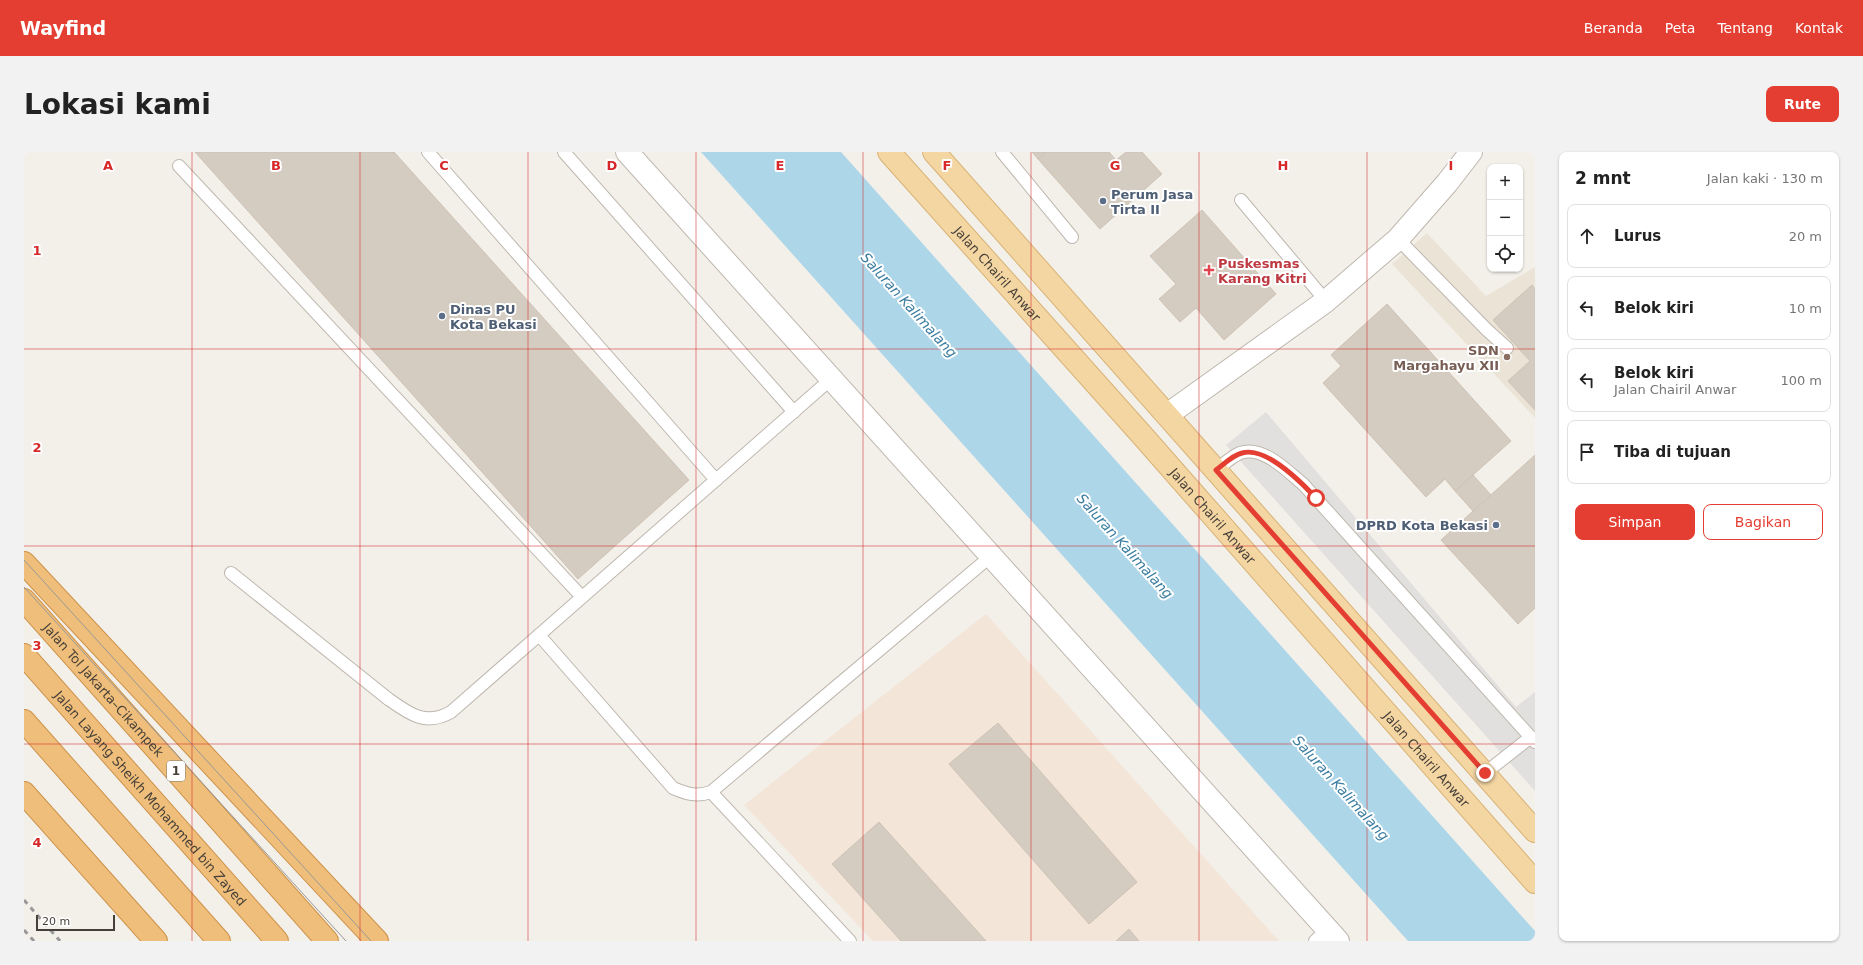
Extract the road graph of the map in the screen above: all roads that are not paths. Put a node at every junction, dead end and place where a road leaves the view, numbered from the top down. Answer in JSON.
{"nodes":[{"id":1,"x":428,"y":152,"type":"edge"},
{"id":2,"x":564,"y":152,"type":"edge"},
{"id":3,"x":627,"y":152,"type":"edge"},
{"id":4,"x":889,"y":152,"type":"edge"},
{"id":5,"x":934,"y":152,"type":"edge"},
{"id":6,"x":1002,"y":152,"type":"edge"},
{"id":7,"x":1471,"y":152,"type":"edge"},
{"id":8,"x":179,"y":166,"type":"dead end"},
{"id":9,"x":1241,"y":200,"type":"dead end"},
{"id":10,"x":1072,"y":237,"type":"dead end"},
{"id":11,"x":1398,"y":239,"type":"junction"},
{"id":12,"x":1326,"y":301,"type":"junction"},
{"id":13,"x":1507,"y":348,"type":"dead end"},
{"id":14,"x":831,"y":379,"type":"junction"},
{"id":15,"x":794,"y":412,"type":"junction"},
{"id":16,"x":1167,"y":415,"type":"junction"},
{"id":17,"x":1141,"y":434,"type":"junction"},
{"id":18,"x":1216,"y":470,"type":"junction"},
{"id":19,"x":716,"y":480,"type":"junction"},
{"id":20,"x":991,"y":556,"type":"junction"},
{"id":21,"x":24,"y":563,"type":"edge"},
{"id":22,"x":231,"y":573,"type":"dead end"},
{"id":23,"x":582,"y":597,"type":"junction"},
{"id":24,"x":24,"y":600,"type":"edge"},
{"id":25,"x":539,"y":635,"type":"junction"},
{"id":26,"x":24,"y":655,"type":"edge"},
{"id":27,"x":24,"y":722,"type":"edge"},
{"id":28,"x":1533,"y":739,"type":"edge"},
{"id":29,"x":1485,"y":773,"type":"junction"},
{"id":30,"x":711,"y":792,"type":"junction"},
{"id":31,"x":24,"y":793,"type":"edge"},
{"id":32,"x":1457,"y":794,"type":"junction"},
{"id":33,"x":1535,"y":831,"type":"edge"},
{"id":34,"x":1535,"y":882,"type":"edge"},
{"id":35,"x":1327,"y":937,"type":"edge"},
{"id":36,"x":156,"y":941,"type":"edge"},
{"id":37,"x":219,"y":941,"type":"edge"},
{"id":38,"x":277,"y":941,"type":"edge"},
{"id":39,"x":327,"y":941,"type":"edge"},
{"id":40,"x":377,"y":941,"type":"edge"},
{"id":41,"x":850,"y":941,"type":"edge"}],
"edges":[{"from":1,"to":19,"type":"lane"},
{"from":2,"to":15,"type":"lane"},
{"from":3,"to":14,"type":"street"},
{"from":4,"to":17,"type":"main road","name":"Jalan Chairil Anwar"},
{"from":5,"to":16,"type":"main road"},
{"from":6,"to":10,"type":"lane"},
{"from":7,"to":11,"type":"street"},
{"from":8,"to":23,"type":"lane"},
{"from":9,"to":12,"type":"lane"},
{"from":11,"to":12,"type":"street"},
{"from":11,"to":13,"type":"lane"},
{"from":12,"to":16,"type":"street"},
{"from":14,"to":15,"type":"lane"},
{"from":14,"to":20,"type":"street"},
{"from":15,"to":19,"type":"lane"},
{"from":16,"to":17,"type":"main road"},
{"from":16,"to":18,"type":"main road"},
{"from":17,"to":32,"type":"main road","name":"Jalan Chairil Anwar"},
{"from":18,"to":28,"type":"lane"},
{"from":18,"to":29,"type":"main road"},
{"from":19,"to":23,"type":"lane"},
{"from":20,"to":30,"type":"lane"},
{"from":20,"to":35,"type":"street"},
{"from":21,"to":40,"type":"highway"},
{"from":22,"to":25,"type":"lane"},
{"from":23,"to":25,"type":"lane"},
{"from":24,"to":39,"type":"highway","name":"Jalan Tol Jakarta–Cikampek","number":"1"},
{"from":25,"to":30,"type":"lane"},
{"from":26,"to":38,"type":"highway","name":"Jalan Layang Sheikh Mohammed bin Zayed"},
{"from":27,"to":37,"type":"highway"},
{"from":28,"to":29,"type":"lane"},
{"from":29,"to":32,"type":"main road"},
{"from":29,"to":33,"type":"main road"},
{"from":30,"to":41,"type":"lane"},
{"from":31,"to":36,"type":"highway"},
{"from":32,"to":34,"type":"main road","name":"Jalan Chairil Anwar"}]}
